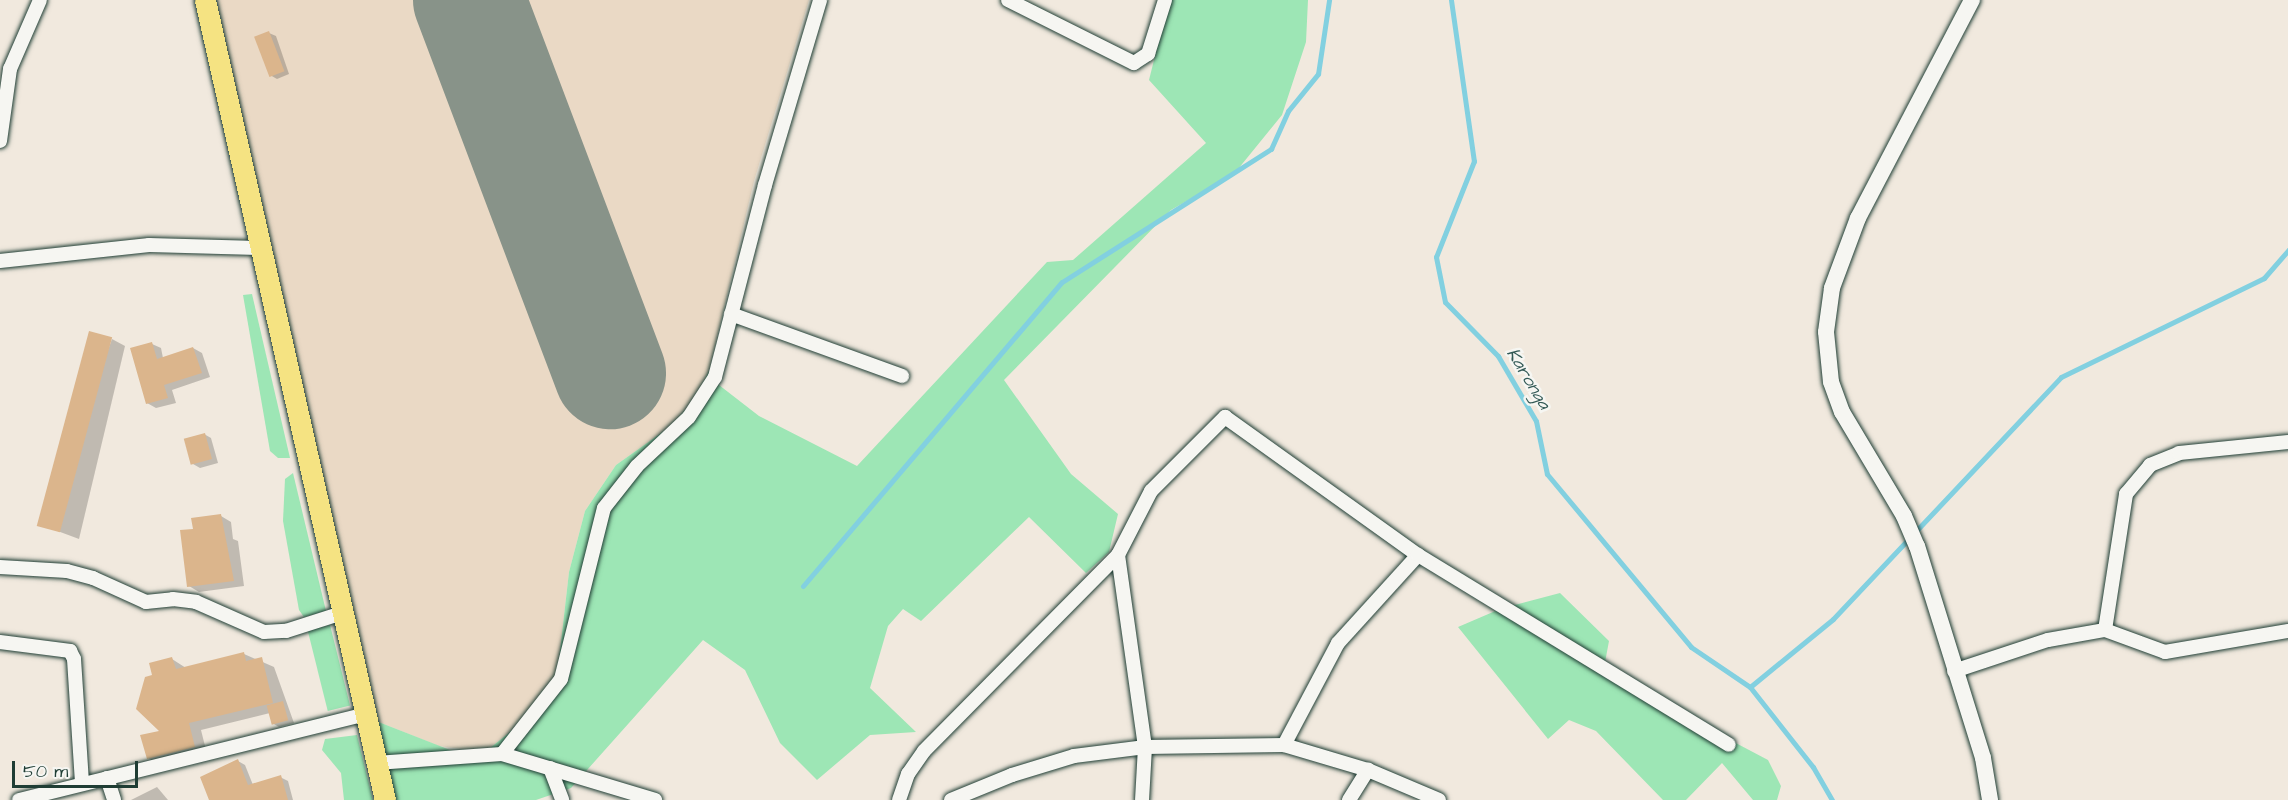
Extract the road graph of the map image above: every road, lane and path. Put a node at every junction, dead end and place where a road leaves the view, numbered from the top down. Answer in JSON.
{"nodes":[{"id":1,"x":40,"y":0,"type":"edge"},
{"id":2,"x":205,"y":0,"type":"edge"},
{"id":3,"x":820,"y":0,"type":"edge"},
{"id":4,"x":1008,"y":0,"type":"edge"},
{"id":5,"x":1165,"y":0,"type":"edge"},
{"id":6,"x":1972,"y":0,"type":"edge"},
{"id":7,"x":0,"y":141,"type":"edge"},
{"id":8,"x":258,"y":248,"type":"junction"},
{"id":9,"x":0,"y":261,"type":"edge"},
{"id":10,"x":731,"y":314,"type":"junction"},
{"id":11,"x":902,"y":376,"type":"dead end"},
{"id":12,"x":2288,"y":442,"type":"edge"},
{"id":13,"x":1118,"y":555,"type":"junction"},
{"id":14,"x":1418,"y":555,"type":"junction"},
{"id":15,"x":0,"y":567,"type":"edge"},
{"id":16,"x":342,"y":613,"type":"junction"},
{"id":17,"x":2105,"y":630,"type":"junction"},
{"id":18,"x":2288,"y":631,"type":"edge"},
{"id":19,"x":0,"y":642,"type":"edge"},
{"id":20,"x":1954,"y":671,"type":"junction"},
{"id":21,"x":366,"y":714,"type":"junction"},
{"id":22,"x":1284,"y":745,"type":"junction"},
{"id":23,"x":1729,"y":745,"type":"dead end"},
{"id":24,"x":1145,"y":747,"type":"junction"},
{"id":25,"x":502,"y":754,"type":"junction"},
{"id":26,"x":376,"y":763,"type":"junction"},
{"id":27,"x":550,"y":768,"type":"junction"},
{"id":28,"x":1368,"y":770,"type":"junction"},
{"id":29,"x":108,"y":778,"type":"junction"},
{"id":30,"x":82,"y":784,"type":"junction"},
{"id":31,"x":19,"y":800,"type":"edge"},
{"id":32,"x":114,"y":800,"type":"edge"},
{"id":33,"x":385,"y":800,"type":"edge"},
{"id":34,"x":562,"y":800,"type":"edge"},
{"id":35,"x":654,"y":800,"type":"edge"},
{"id":36,"x":899,"y":800,"type":"edge"},
{"id":37,"x":951,"y":800,"type":"edge"},
{"id":38,"x":1142,"y":800,"type":"edge"},
{"id":39,"x":1350,"y":800,"type":"edge"},
{"id":40,"x":1439,"y":800,"type":"edge"},
{"id":41,"x":1990,"y":800,"type":"edge"}],
"edges":[{"from":1,"to":7,"type":"street"},
{"from":2,"to":8,"type":"main road"},
{"from":3,"to":10,"type":"street"},
{"from":4,"to":5,"type":"street"},
{"from":6,"to":20,"type":"street"},
{"from":8,"to":9,"type":"street"},
{"from":8,"to":16,"type":"main road"},
{"from":10,"to":11,"type":"street"},
{"from":10,"to":25,"type":"street"},
{"from":12,"to":17,"type":"street"},
{"from":13,"to":14,"type":"street"},
{"from":13,"to":24,"type":"street"},
{"from":13,"to":36,"type":"street"},
{"from":14,"to":22,"type":"street"},
{"from":14,"to":23,"type":"street"},
{"from":15,"to":16,"type":"street"},
{"from":16,"to":21,"type":"main road"},
{"from":17,"to":18,"type":"street"},
{"from":17,"to":20,"type":"street"},
{"from":19,"to":30,"type":"street"},
{"from":20,"to":41,"type":"street"},
{"from":21,"to":26,"type":"main road"},
{"from":21,"to":29,"type":"street"},
{"from":22,"to":24,"type":"street"},
{"from":22,"to":28,"type":"street"},
{"from":24,"to":37,"type":"street"},
{"from":24,"to":38,"type":"street"},
{"from":25,"to":26,"type":"street"},
{"from":25,"to":27,"type":"street"},
{"from":26,"to":33,"type":"main road"},
{"from":27,"to":34,"type":"street"},
{"from":27,"to":35,"type":"street"},
{"from":28,"to":39,"type":"street"},
{"from":28,"to":40,"type":"street"},
{"from":29,"to":30,"type":"street"},
{"from":29,"to":32,"type":"street"},
{"from":30,"to":31,"type":"street"}]}
